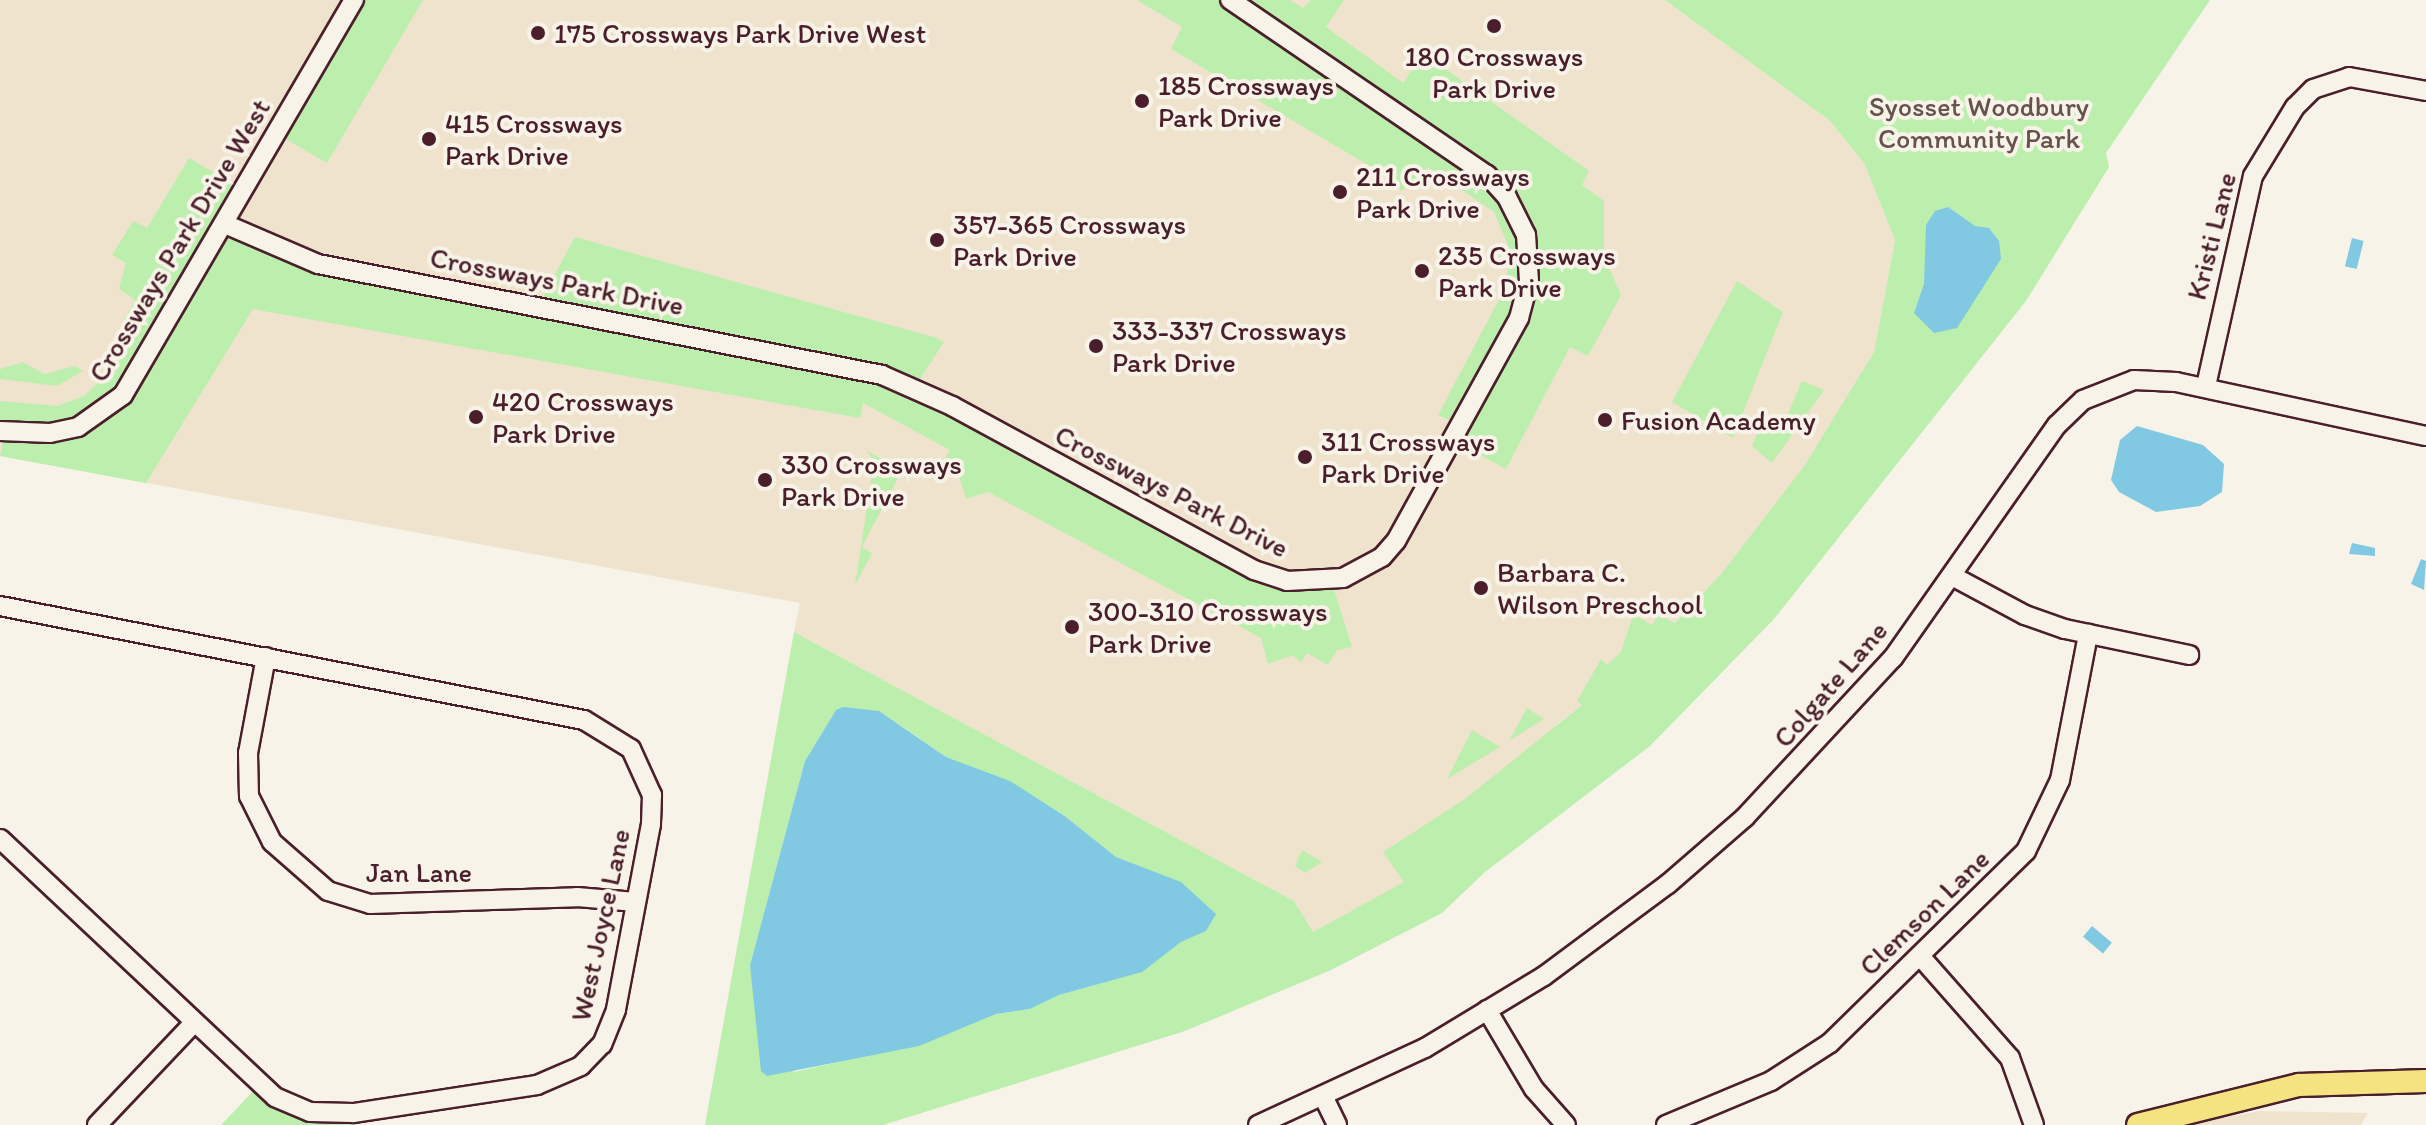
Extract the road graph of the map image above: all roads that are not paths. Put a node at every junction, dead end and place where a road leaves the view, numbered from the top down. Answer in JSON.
{"nodes":[{"id":1,"x":354,"y":0,"type":"edge"},
{"id":2,"x":1230,"y":0,"type":"edge"},
{"id":3,"x":2426,"y":91,"type":"edge"},
{"id":4,"x":225,"y":224,"type":"junction"},
{"id":5,"x":2206,"y":386,"type":"junction"},
{"id":6,"x":0,"y":431,"type":"edge"},
{"id":7,"x":2426,"y":436,"type":"edge"},
{"id":8,"x":1954,"y":577,"type":"junction"},
{"id":9,"x":0,"y":606,"type":"edge"},
{"id":10,"x":2088,"y":634,"type":"junction"},
{"id":11,"x":2189,"y":655,"type":"dead end"},
{"id":12,"x":266,"y":657,"type":"junction"},
{"id":13,"x":0,"y":839,"type":"edge"},
{"id":14,"x":636,"y":902,"type":"junction"},
{"id":15,"x":1920,"y":956,"type":"junction"},
{"id":16,"x":1487,"y":1010,"type":"junction"},
{"id":17,"x":193,"y":1024,"type":"junction"},
{"id":18,"x":2426,"y":1081,"type":"edge"},
{"id":19,"x":1324,"y":1098,"type":"junction"},
{"id":20,"x":97,"y":1125,"type":"edge"},
{"id":21,"x":1258,"y":1125,"type":"edge"},
{"id":22,"x":1337,"y":1125,"type":"edge"},
{"id":23,"x":1566,"y":1125,"type":"edge"},
{"id":24,"x":1666,"y":1125,"type":"edge"},
{"id":25,"x":2034,"y":1125,"type":"edge"},
{"id":26,"x":2138,"y":1125,"type":"edge"}],
"edges":[{"from":1,"to":4,"type":"street","name":"Crossways Park Drive West"},
{"from":2,"to":4,"type":"street","name":"Crossways Park Drive"},
{"from":3,"to":5,"type":"street","name":"Kristi Lane"},
{"from":4,"to":6,"type":"street","name":"Crossways Park Drive West"},
{"from":5,"to":7,"type":"street","name":"Colgate Lane"},
{"from":5,"to":8,"type":"street","name":"Colgate Lane"},
{"from":8,"to":10,"type":"street"},
{"from":8,"to":16,"type":"street","name":"Colgate Lane"},
{"from":9,"to":12,"type":"street","name":"West Joyce Lane"},
{"from":10,"to":11,"type":"street"},
{"from":10,"to":15,"type":"street","name":"Clemson Lane"},
{"from":12,"to":14,"type":"street","name":"West Joyce Lane"},
{"from":12,"to":14,"type":"street","name":"Jan Lane"},
{"from":13,"to":17,"type":"street","name":"West Joyce Lane"},
{"from":14,"to":17,"type":"street","name":"West Joyce Lane"},
{"from":15,"to":24,"type":"street","name":"Clemson Lane"},
{"from":15,"to":25,"type":"street"},
{"from":16,"to":19,"type":"street","name":"Colgate Lane"},
{"from":16,"to":23,"type":"street"},
{"from":17,"to":20,"type":"street"},
{"from":18,"to":26,"type":"main road"},
{"from":19,"to":21,"type":"street","name":"Colgate Lane"},
{"from":19,"to":22,"type":"street"}]}
